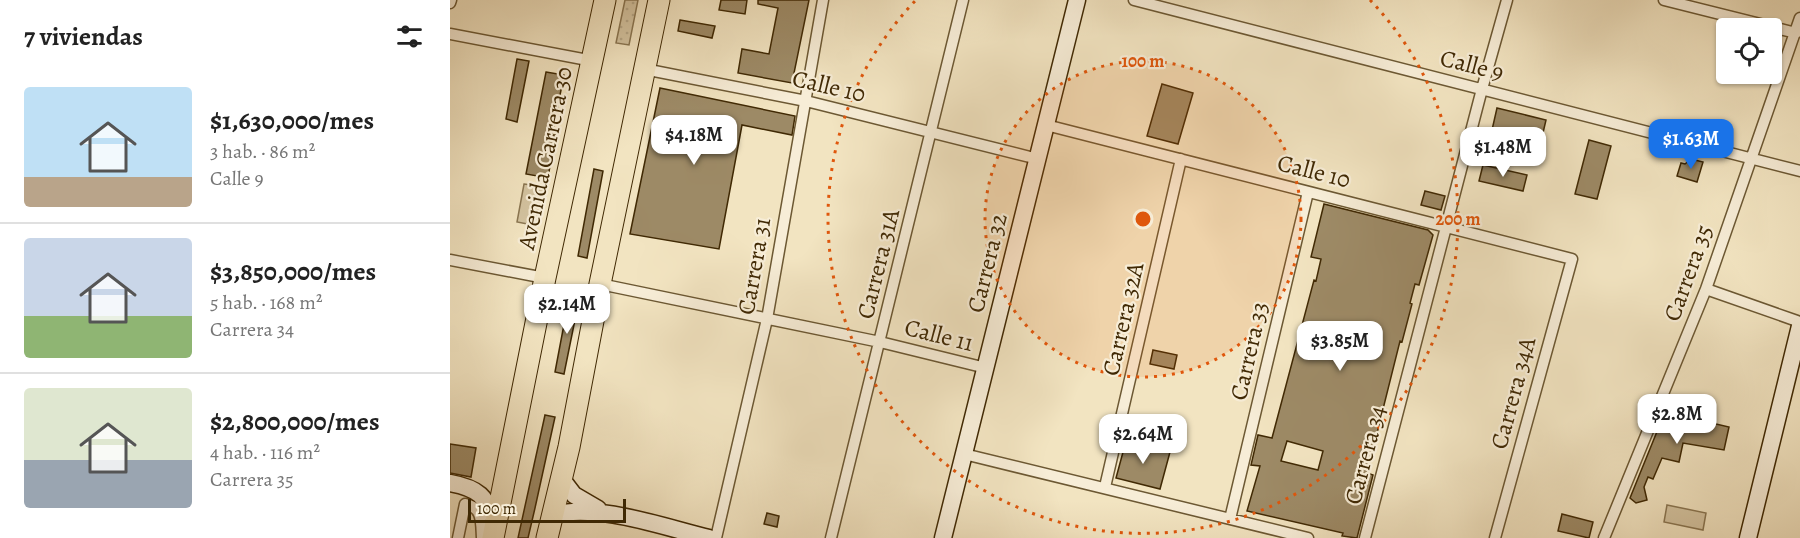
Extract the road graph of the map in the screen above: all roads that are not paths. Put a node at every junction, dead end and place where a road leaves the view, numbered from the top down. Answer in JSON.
{"nodes":[{"id":1,"x":605,"y":0,"type":"edge"},
{"id":2,"x":658,"y":0,"type":"edge"},
{"id":3,"x":823,"y":0,"type":"edge"},
{"id":4,"x":963,"y":0,"type":"edge"},
{"id":5,"x":1077,"y":0,"type":"edge"},
{"id":6,"x":1134,"y":0,"type":"edge"},
{"id":7,"x":1507,"y":0,"type":"edge"},
{"id":8,"x":1664,"y":0,"type":"edge"},
{"id":9,"x":1800,"y":18,"type":"edge"},
{"id":10,"x":1796,"y":33,"type":"junction"},
{"id":11,"x":450,"y":34,"type":"edge"},
{"id":12,"x":593,"y":61,"type":"junction"},
{"id":13,"x":644,"y":69,"type":"junction"},
{"id":14,"x":1482,"y":89,"type":"junction"},
{"id":15,"x":806,"y":101,"type":"junction"},
{"id":16,"x":1046,"y":125,"type":"junction"},
{"id":17,"x":931,"y":132,"type":"junction"},
{"id":18,"x":1751,"y":158,"type":"junction"},
{"id":19,"x":1038,"y":159,"type":"junction"},
{"id":20,"x":1181,"y":159,"type":"junction"},
{"id":21,"x":1800,"y":171,"type":"edge"},
{"id":22,"x":1308,"y":192,"type":"junction"},
{"id":23,"x":1448,"y":226,"type":"junction"},
{"id":24,"x":1572,"y":259,"type":"joint"},
{"id":25,"x":450,"y":260,"type":"edge"},
{"id":26,"x":545,"y":278,"type":"junction"},
{"id":27,"x":600,"y":284,"type":"junction"},
{"id":28,"x":1706,"y":289,"type":"junction"},
{"id":29,"x":766,"y":319,"type":"junction"},
{"id":30,"x":1800,"y":324,"type":"edge"},
{"id":31,"x":880,"y":342,"type":"junction"},
{"id":32,"x":986,"y":368,"type":"junction"},
{"id":33,"x":964,"y":454,"type":"junction"},
{"id":34,"x":561,"y":478,"type":"junction"},
{"id":35,"x":450,"y":483,"type":"edge"},
{"id":36,"x":1105,"y":487,"type":"junction"},
{"id":37,"x":604,"y":513,"type":"junction"},
{"id":38,"x":1230,"y":519,"type":"junction"},
{"id":39,"x":549,"y":530,"type":"edge"},
{"id":40,"x":490,"y":533,"type":"edge"},
{"id":41,"x":458,"y":538,"type":"edge"},
{"id":42,"x":709,"y":538,"type":"edge"},
{"id":43,"x":716,"y":538,"type":"edge"},
{"id":44,"x":831,"y":538,"type":"edge"},
{"id":45,"x":943,"y":538,"type":"edge"},
{"id":46,"x":1308,"y":538,"type":"edge"},
{"id":47,"x":1365,"y":538,"type":"edge"},
{"id":48,"x":1495,"y":538,"type":"edge"},
{"id":49,"x":1604,"y":538,"type":"edge"},
{"id":50,"x":1748,"y":538,"type":"edge"}],
"edges":[{"from":1,"to":12,"type":"highway","name":"Avenida Carrera 30"},
{"from":2,"to":13,"type":"highway"},
{"from":3,"to":15,"type":"street","name":"Carrera 31"},
{"from":4,"to":17,"type":"street","name":"Carrera 31A"},
{"from":5,"to":16,"type":"street","name":"Carrera 32"},
{"from":6,"to":14,"type":"street","name":"Calle 9"},
{"from":7,"to":14,"type":"street","name":"Carrera 34"},
{"from":8,"to":10,"type":"street"},
{"from":9,"to":10,"type":"street","name":"Carrera 35"},
{"from":10,"to":18,"type":"street","name":"Carrera 35"},
{"from":11,"to":12,"type":"street"},
{"from":12,"to":26,"type":"highway","name":"Avenida Carrera 30"},
{"from":13,"to":15,"type":"street","name":"Calle 10"},
{"from":13,"to":27,"type":"highway"},
{"from":14,"to":18,"type":"street","name":"Calle 9"},
{"from":14,"to":23,"type":"street","name":"Carrera 34"},
{"from":15,"to":17,"type":"street","name":"Calle 10"},
{"from":15,"to":29,"type":"street","name":"Carrera 31"},
{"from":16,"to":19,"type":"street","name":"Carrera 32"},
{"from":16,"to":20,"type":"street","name":"Calle 10"},
{"from":17,"to":19,"type":"street","name":"Calle 10"},
{"from":17,"to":31,"type":"street","name":"Carrera 31A"},
{"from":18,"to":21,"type":"street","name":"Calle 9"},
{"from":18,"to":28,"type":"street","name":"Carrera 35"},
{"from":19,"to":32,"type":"street","name":"Carrera 32"},
{"from":20,"to":22,"type":"street","name":"Calle 10"},
{"from":20,"to":36,"type":"street","name":"Carrera 32A"},
{"from":22,"to":23,"type":"street","name":"Calle 10"},
{"from":22,"to":38,"type":"street","name":"Carrera 33"},
{"from":23,"to":24,"type":"street","name":"Calle 10"},
{"from":23,"to":47,"type":"street","name":"Carrera 34"},
{"from":24,"to":48,"type":"street","name":"Carrera 34A"},
{"from":25,"to":26,"type":"street"},
{"from":26,"to":40,"type":"highway","name":"Avenida Carrera 30"},
{"from":27,"to":29,"type":"street","name":"Calle 11"},
{"from":27,"to":34,"type":"highway"},
{"from":28,"to":30,"type":"street"},
{"from":28,"to":49,"type":"street","name":"Carrera 35"},
{"from":29,"to":31,"type":"street","name":"Calle 11"},
{"from":29,"to":43,"type":"street","name":"Carrera 31"},
{"from":30,"to":50,"type":"street"},
{"from":31,"to":32,"type":"street","name":"Calle 11"},
{"from":31,"to":44,"type":"street","name":"Carrera 31A"},
{"from":32,"to":33,"type":"street","name":"Carrera 32"},
{"from":33,"to":36,"type":"street"},
{"from":33,"to":45,"type":"street","name":"Carrera 32"},
{"from":34,"to":37,"type":"street"},
{"from":34,"to":39,"type":"highway"},
{"from":35,"to":40,"type":"street"},
{"from":36,"to":38,"type":"street"},
{"from":37,"to":39,"type":"street"},
{"from":37,"to":42,"type":"street"},
{"from":38,"to":46,"type":"street"},
{"from":40,"to":41,"type":"street"}]}
